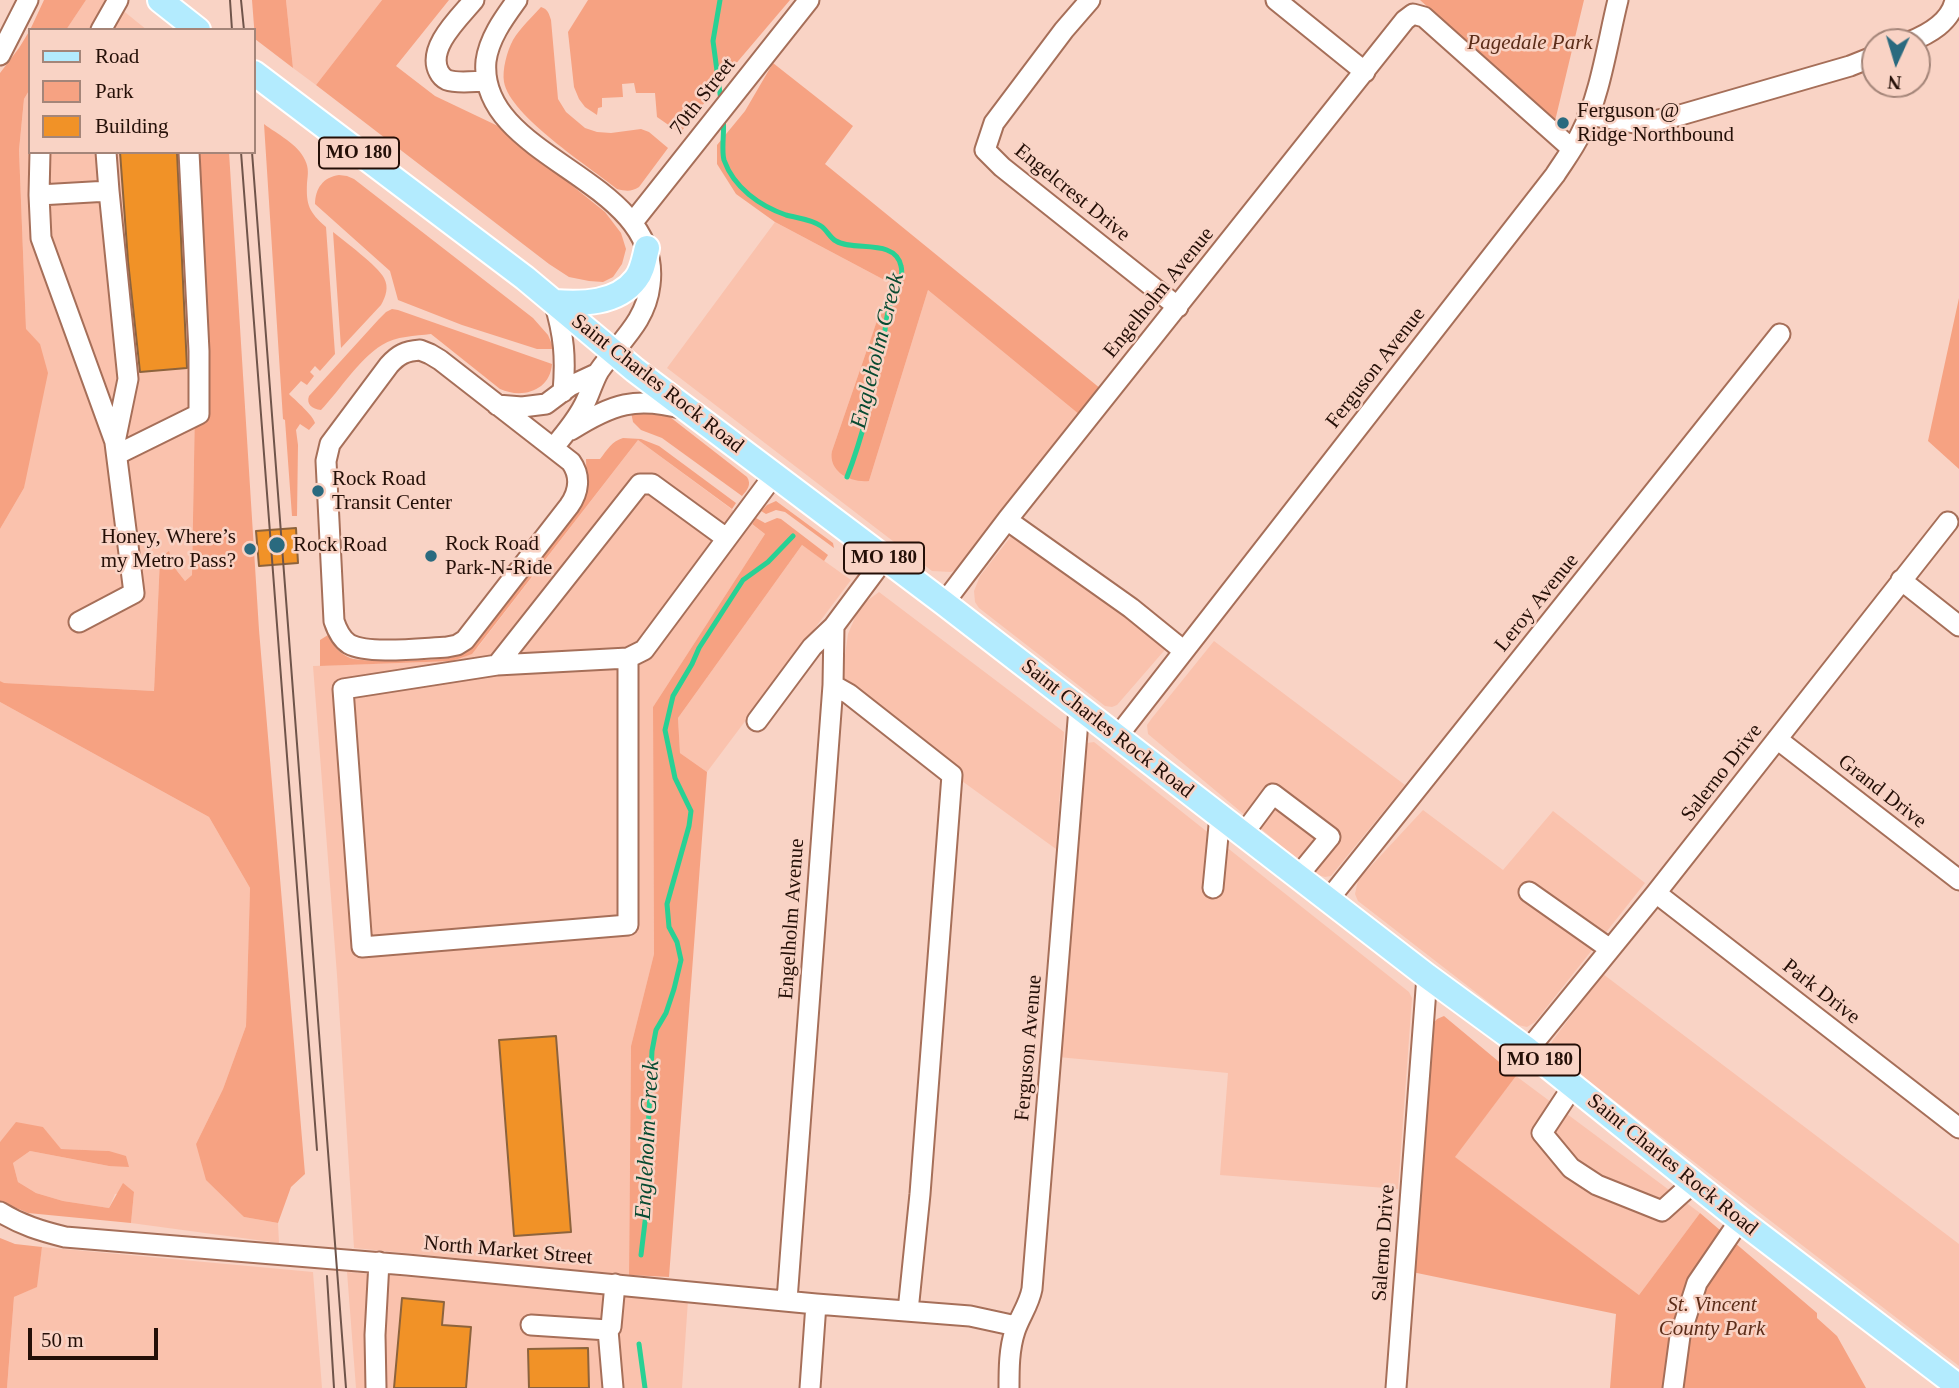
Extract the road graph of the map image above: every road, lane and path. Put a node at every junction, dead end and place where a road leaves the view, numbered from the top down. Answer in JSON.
{"nodes":[{"id":1,"x":28,"y":0,"type":"edge"},
{"id":2,"x":118,"y":0,"type":"edge"},
{"id":3,"x":160,"y":0,"type":"edge"},
{"id":4,"x":474,"y":0,"type":"edge"},
{"id":5,"x":517,"y":0,"type":"edge"},
{"id":6,"x":808,"y":0,"type":"edge"},
{"id":7,"x":1090,"y":0,"type":"edge"},
{"id":8,"x":1276,"y":0,"type":"edge"},
{"id":9,"x":1618,"y":0,"type":"edge"},
{"id":10,"x":1955,"y":0,"type":"edge"},
{"id":11,"x":192,"y":25,"type":"edge"},
{"id":12,"x":102,"y":28,"type":"edge"},
{"id":13,"x":1931,"y":31,"type":"edge"},
{"id":14,"x":3,"y":42,"type":"edge"},
{"id":15,"x":1861,"y":61,"type":"edge"},
{"id":16,"x":1365,"y":72,"type":"junction"},
{"id":17,"x":256,"y":75,"type":"edge"},
{"id":18,"x":487,"y":81,"type":"junction"},
{"id":19,"x":1588,"y":115,"type":"junction"},
{"id":20,"x":1572,"y":149,"type":"junction"},
{"id":21,"x":40,"y":154,"type":"edge"},
{"id":22,"x":106,"y":154,"type":"edge"},
{"id":23,"x":189,"y":154,"type":"edge"},
{"id":24,"x":109,"y":191,"type":"junction"},
{"id":25,"x":39,"y":195,"type":"junction"},
{"id":26,"x":633,"y":222,"type":"junction"},
{"id":27,"x":647,"y":248,"type":"junction"},
{"id":28,"x":554,"y":302,"type":"junction"},
{"id":29,"x":1178,"y":307,"type":"junction"},
{"id":30,"x":1780,"y":334,"type":"dead end"},
{"id":31,"x":614,"y":353,"type":"junction"},
{"id":32,"x":598,"y":373,"type":"junction"},
{"id":33,"x":563,"y":392,"type":"junction"},
{"id":34,"x":497,"y":405,"type":"junction"},
{"id":35,"x":687,"y":410,"type":"junction"},
{"id":36,"x":559,"y":442,"type":"junction"},
{"id":37,"x":116,"y":448,"type":"junction"},
{"id":38,"x":774,"y":475,"type":"junction"},
{"id":39,"x":1007,"y":520,"type":"junction"},
{"id":40,"x":1948,"y":522,"type":"dead end"},
{"id":41,"x":726,"y":538,"type":"junction"},
{"id":42,"x":884,"y":559,"type":"junction"},
{"id":43,"x":1901,"y":580,"type":"junction"},
{"id":44,"x":944,"y":603,"type":"junction"},
{"id":45,"x":79,"y":622,"type":"dead end"},
{"id":46,"x":834,"y":626,"type":"junction"},
{"id":47,"x":1959,"y":626,"type":"edge"},
{"id":48,"x":1184,"y":651,"type":"junction"},
{"id":49,"x":628,"y":658,"type":"junction"},
{"id":50,"x":497,"y":665,"type":"junction"},
{"id":51,"x":833,"y":685,"type":"junction"},
{"id":52,"x":1079,"y":708,"type":"junction"},
{"id":53,"x":757,"y":721,"type":"dead end"},
{"id":54,"x":1117,"y":737,"type":"junction"},
{"id":55,"x":1777,"y":739,"type":"junction"},
{"id":56,"x":1220,"y":816,"type":"junction"},
{"id":57,"x":1244,"y":833,"type":"junction"},
{"id":58,"x":1298,"y":876,"type":"junction"},
{"id":59,"x":1959,"y":880,"type":"edge"},
{"id":60,"x":1213,"y":888,"type":"dead end"},
{"id":61,"x":1528,"y":892,"type":"dead end"},
{"id":62,"x":1656,"y":893,"type":"junction"},
{"id":63,"x":1329,"y":899,"type":"junction"},
{"id":64,"x":1611,"y":949,"type":"junction"},
{"id":65,"x":1427,"y":976,"type":"junction"},
{"id":66,"x":1528,"y":1050,"type":"junction"},
{"id":67,"x":1573,"y":1086,"type":"junction"},
{"id":68,"x":1959,"y":1128,"type":"edge"},
{"id":69,"x":1693,"y":1182,"type":"junction"},
{"id":70,"x":0,"y":1212,"type":"edge"},
{"id":71,"x":1740,"y":1220,"type":"junction"},
{"id":72,"x":379,"y":1262,"type":"junction"},
{"id":73,"x":615,"y":1284,"type":"junction"},
{"id":74,"x":787,"y":1300,"type":"junction"},
{"id":75,"x":816,"y":1304,"type":"junction"},
{"id":76,"x":908,"y":1311,"type":"junction"},
{"id":77,"x":531,"y":1325,"type":"dead end"},
{"id":78,"x":1016,"y":1326,"type":"junction"},
{"id":79,"x":608,"y":1330,"type":"junction"},
{"id":80,"x":1959,"y":1387,"type":"edge"},
{"id":81,"x":376,"y":1388,"type":"edge"},
{"id":82,"x":612,"y":1388,"type":"edge"},
{"id":83,"x":810,"y":1388,"type":"edge"},
{"id":84,"x":1009,"y":1388,"type":"edge"},
{"id":85,"x":1396,"y":1388,"type":"edge"},
{"id":86,"x":1673,"y":1388,"type":"edge"}],
"edges":[{"from":1,"to":14,"type":"street"},
{"from":2,"to":12,"type":"street"},
{"from":3,"to":11,"type":"main road"},
{"from":4,"to":18,"type":"street"},
{"from":5,"to":18,"type":"street"},
{"from":6,"to":26,"type":"street","name":"70th Street"},
{"from":7,"to":29,"type":"street","name":"Engelcrest Drive"},
{"from":8,"to":16,"type":"street"},
{"from":9,"to":19,"type":"street","name":"Ferguson Avenue"},
{"from":10,"to":13,"type":"street"},
{"from":15,"to":19,"type":"street"},
{"from":16,"to":20,"type":"street","name":"Engelholm Avenue"},
{"from":16,"to":29,"type":"street","name":"Engelholm Avenue"},
{"from":17,"to":28,"type":"main road","name":"Saint Charles Rock Road","number":"MO 180"},
{"from":18,"to":26,"type":"street"},
{"from":19,"to":20,"type":"street","name":"Ferguson Avenue"},
{"from":20,"to":48,"type":"street","name":"Ferguson Avenue"},
{"from":21,"to":25,"type":"street"},
{"from":22,"to":24,"type":"street"},
{"from":23,"to":37,"type":"street"},
{"from":24,"to":25,"type":"street"},
{"from":24,"to":37,"type":"street"},
{"from":25,"to":37,"type":"street"},
{"from":26,"to":27,"type":"street"},
{"from":27,"to":28,"type":"main road"},
{"from":27,"to":31,"type":"street"},
{"from":28,"to":31,"type":"main road","name":"Saint Charles Rock Road","number":"MO 180"},
{"from":28,"to":33,"type":"street"},
{"from":29,"to":39,"type":"street","name":"Engelholm Avenue"},
{"from":30,"to":63,"type":"street","name":"Leroy Avenue"},
{"from":31,"to":32,"type":"street"},
{"from":31,"to":35,"type":"main road","name":"Saint Charles Rock Road","number":"MO 180"},
{"from":32,"to":33,"type":"street"},
{"from":32,"to":36,"type":"street"},
{"from":33,"to":34,"type":"street"},
{"from":34,"to":36,"type":"street"},
{"from":34,"to":36,"type":"street"},
{"from":35,"to":36,"type":"street"},
{"from":35,"to":38,"type":"main road","name":"Saint Charles Rock Road","number":"MO 180"},
{"from":37,"to":45,"type":"street"},
{"from":38,"to":41,"type":"street"},
{"from":38,"to":42,"type":"main road","name":"Saint Charles Rock Road","number":"MO 180"},
{"from":39,"to":44,"type":"street","name":"Engelholm Avenue"},
{"from":39,"to":48,"type":"street"},
{"from":40,"to":43,"type":"street","name":"Salerno Drive"},
{"from":41,"to":49,"type":"street"},
{"from":41,"to":50,"type":"street"},
{"from":42,"to":44,"type":"main road","name":"Saint Charles Rock Road","number":"MO 180"},
{"from":42,"to":46,"type":"street"},
{"from":43,"to":47,"type":"street"},
{"from":43,"to":55,"type":"street","name":"Salerno Drive"},
{"from":44,"to":52,"type":"main road","name":"Saint Charles Rock Road","number":"MO 180"},
{"from":46,"to":51,"type":"street","name":"Engelholm Avenue"},
{"from":46,"to":53,"type":"street"},
{"from":48,"to":54,"type":"street","name":"Ferguson Avenue"},
{"from":49,"to":50,"type":"street"},
{"from":49,"to":50,"type":"street"},
{"from":51,"to":74,"type":"street","name":"Engelholm Avenue"},
{"from":51,"to":76,"type":"street"},
{"from":52,"to":54,"type":"main road","name":"Saint Charles Rock Road","number":"MO 180"},
{"from":52,"to":78,"type":"street","name":"Ferguson Avenue"},
{"from":54,"to":56,"type":"main road","name":"Saint Charles Rock Road","number":"MO 180"},
{"from":55,"to":59,"type":"street","name":"Grand Drive"},
{"from":55,"to":62,"type":"street","name":"Salerno Drive"},
{"from":56,"to":57,"type":"main road","name":"Saint Charles Rock Road","number":"MO 180"},
{"from":56,"to":60,"type":"street"},
{"from":57,"to":58,"type":"main road","name":"Saint Charles Rock Road","number":"MO 180"},
{"from":57,"to":58,"type":"street"},
{"from":58,"to":63,"type":"main road","name":"Saint Charles Rock Road","number":"MO 180"},
{"from":61,"to":64,"type":"street"},
{"from":62,"to":64,"type":"street","name":"Salerno Drive"},
{"from":62,"to":68,"type":"street","name":"Park Drive"},
{"from":63,"to":65,"type":"main road","name":"Saint Charles Rock Road","number":"MO 180"},
{"from":64,"to":66,"type":"street","name":"Salerno Drive"},
{"from":65,"to":66,"type":"main road","name":"Saint Charles Rock Road","number":"MO 180"},
{"from":65,"to":85,"type":"street","name":"Salerno Drive"},
{"from":66,"to":67,"type":"main road","name":"Saint Charles Rock Road","number":"MO 180"},
{"from":67,"to":69,"type":"main road","name":"Saint Charles Rock Road","number":"MO 180"},
{"from":67,"to":69,"type":"street"},
{"from":69,"to":71,"type":"main road","name":"Saint Charles Rock Road","number":"MO 180"},
{"from":70,"to":72,"type":"street","name":"North Market Street"},
{"from":71,"to":80,"type":"main road","name":"Saint Charles Rock Road","number":"MO 180"},
{"from":71,"to":86,"type":"street"},
{"from":72,"to":73,"type":"street","name":"North Market Street"},
{"from":72,"to":81,"type":"street"},
{"from":73,"to":74,"type":"street","name":"North Market Street"},
{"from":73,"to":79,"type":"street"},
{"from":74,"to":75,"type":"street","name":"North Market Street"},
{"from":75,"to":76,"type":"street","name":"North Market Street"},
{"from":75,"to":83,"type":"street"},
{"from":76,"to":78,"type":"street","name":"North Market Street"},
{"from":77,"to":79,"type":"street"},
{"from":78,"to":84,"type":"street","name":"Ferguson Avenue"},
{"from":79,"to":82,"type":"street"}]}
